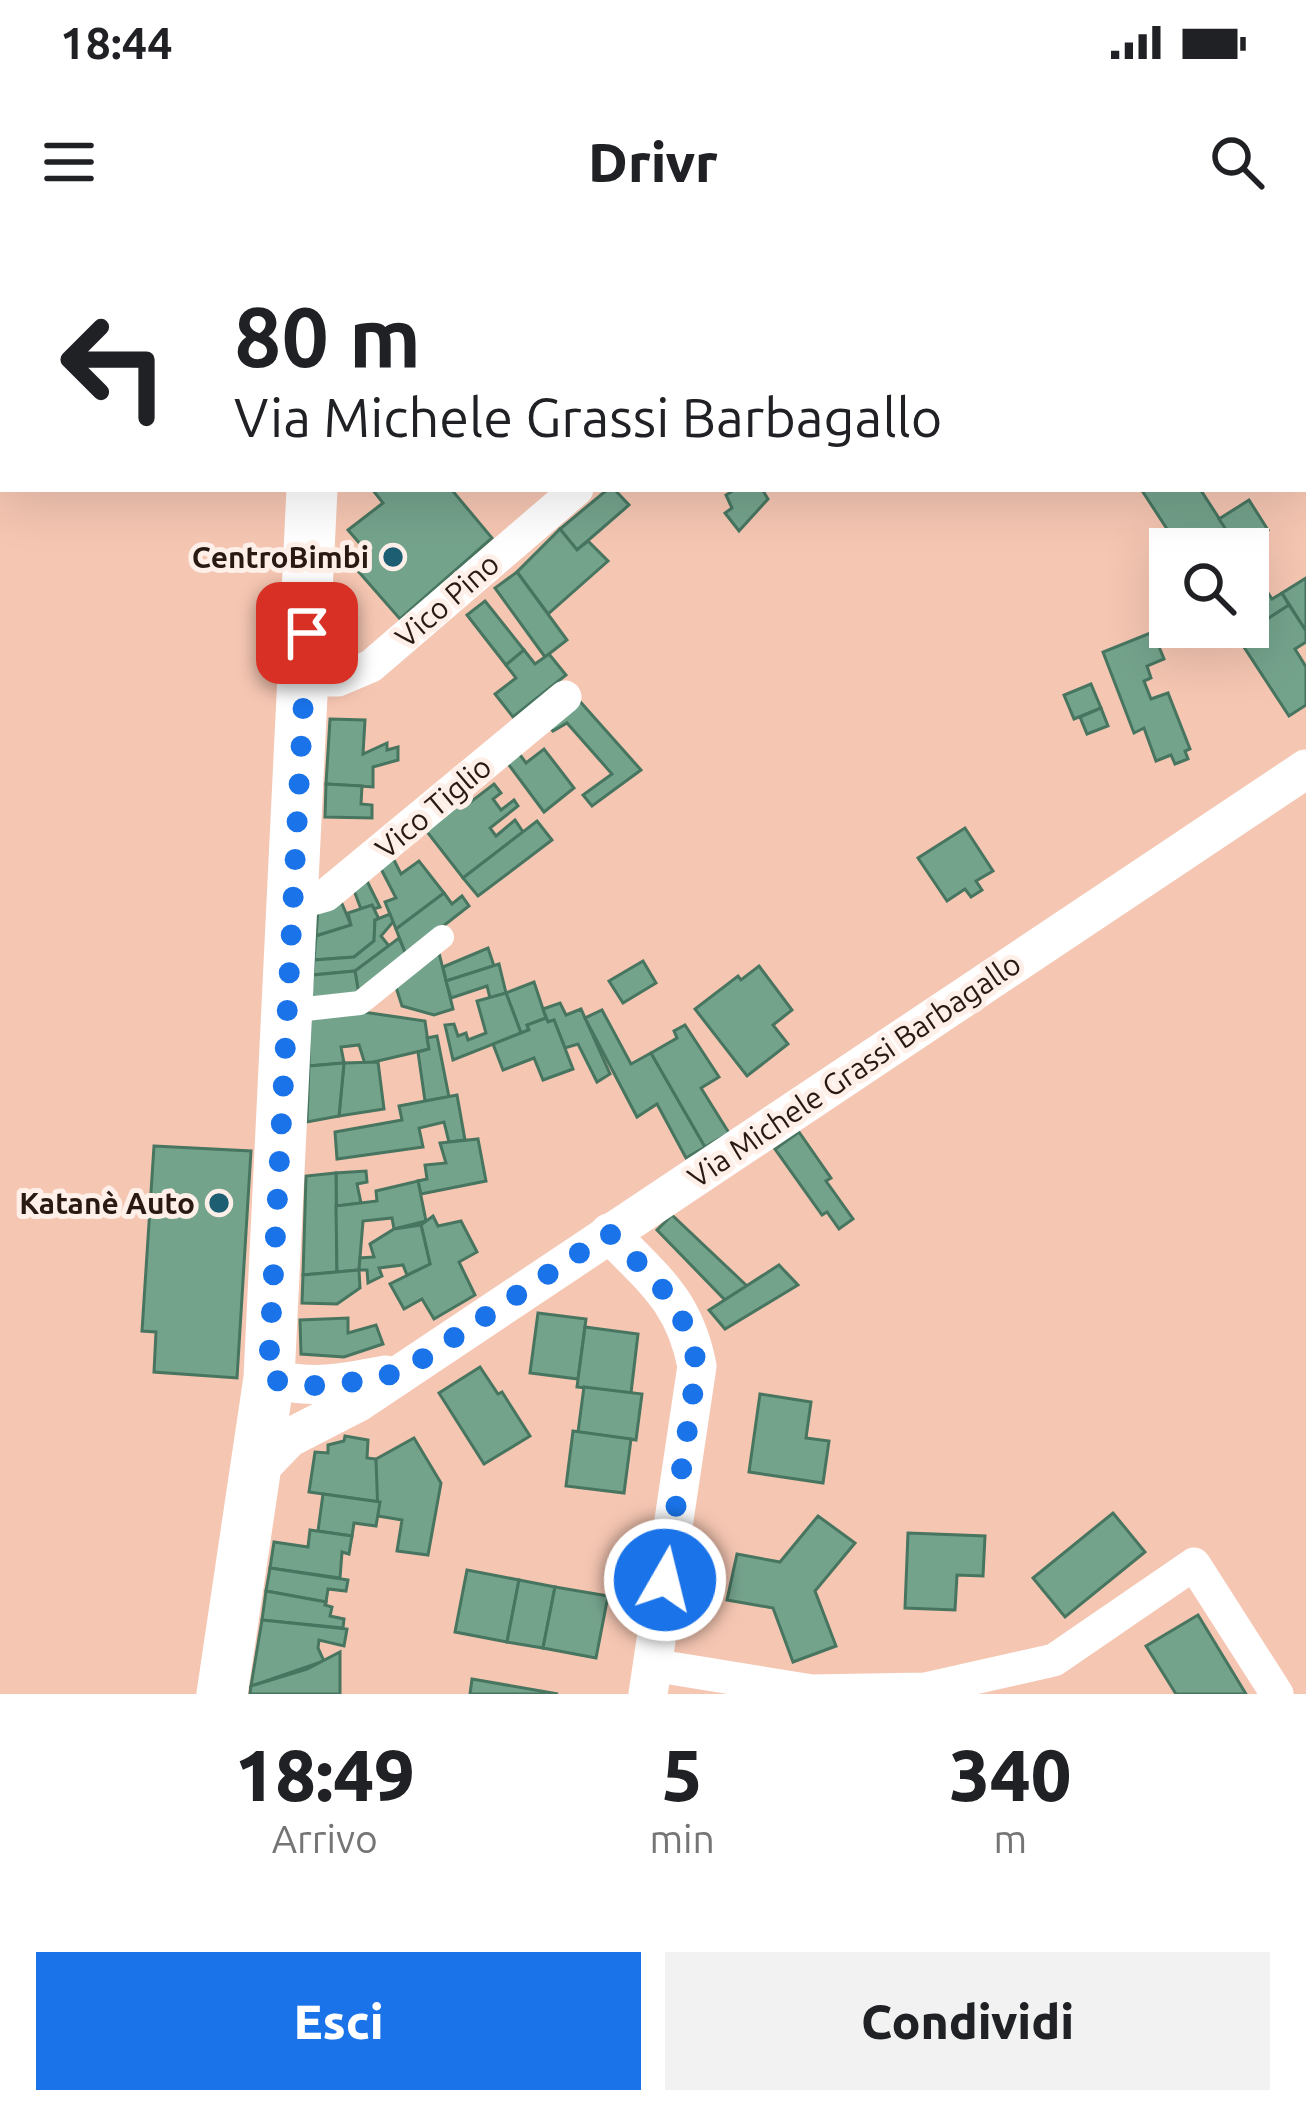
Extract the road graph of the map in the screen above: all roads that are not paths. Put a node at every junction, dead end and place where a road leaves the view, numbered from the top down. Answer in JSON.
{"nodes":[{"id":1,"x":312,"y":492,"type":"edge"},
{"id":2,"x":573,"y":492,"type":"edge"},
{"id":3,"x":304,"y":680,"type":"junction"},
{"id":4,"x":565,"y":697,"type":"dead end"},
{"id":5,"x":1306,"y":769,"type":"edge"},
{"id":6,"x":294,"y":904,"type":"junction"},
{"id":7,"x":442,"y":937,"type":"dead end"},
{"id":8,"x":288,"y":1011,"type":"junction"},
{"id":9,"x":609,"y":1233,"type":"junction"},
{"id":10,"x":403,"y":1372,"type":"junction"},
{"id":11,"x":268,"y":1378,"type":"junction"},
{"id":12,"x":258,"y":1470,"type":"junction"},
{"id":13,"x":650,"y":1680,"type":"edge"},
{"id":14,"x":222,"y":1694,"type":"edge"},
{"id":15,"x":1277,"y":1694,"type":"edge"}],
"edges":[{"from":1,"to":3,"type":"main road"},
{"from":2,"to":3,"type":"street","name":"Vico Pino"},
{"from":3,"to":6,"type":"main road"},
{"from":4,"to":6,"type":"street","name":"Vico Tiglio"},
{"from":5,"to":9,"type":"street","name":"Via Michele Grassi Barbagallo"},
{"from":6,"to":8,"type":"main road"},
{"from":7,"to":8,"type":"street"},
{"from":8,"to":11,"type":"main road"},
{"from":9,"to":10,"type":"street","name":"Via Michele Grassi Barbagallo"},
{"from":9,"to":13,"type":"street"},
{"from":10,"to":11,"type":"street"},
{"from":10,"to":12,"type":"street","name":"Via Michele Grassi Barbagallo"},
{"from":11,"to":12,"type":"main road"},
{"from":12,"to":14,"type":"main road"},
{"from":13,"to":15,"type":"street"}]}
